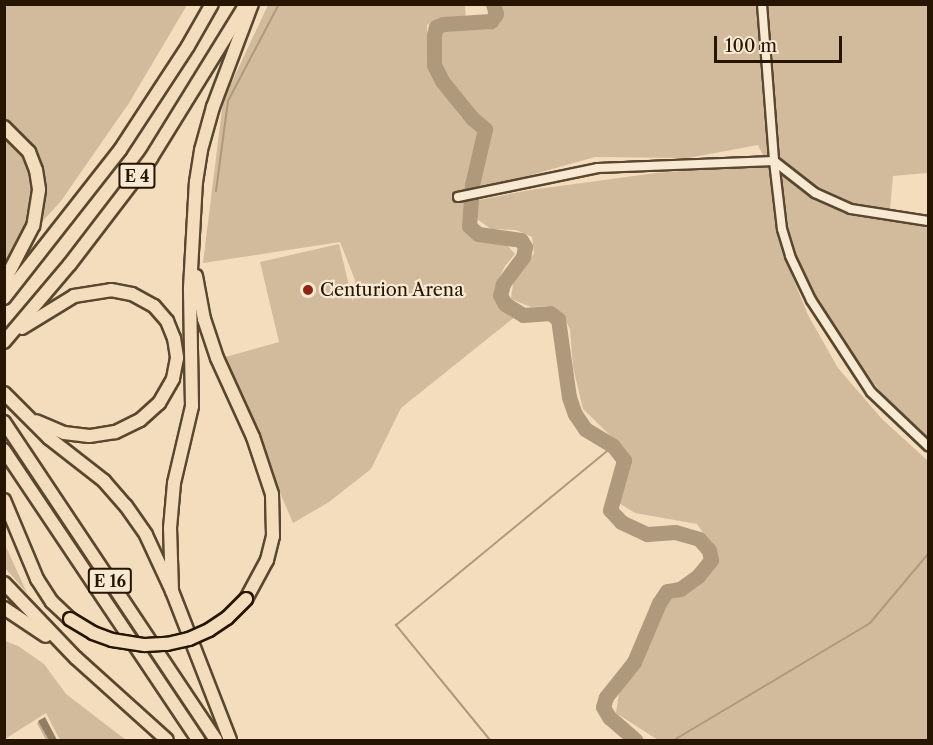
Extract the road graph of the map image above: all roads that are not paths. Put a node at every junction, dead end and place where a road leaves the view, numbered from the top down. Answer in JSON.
{"nodes":[{"id":1,"x":212,"y":4,"type":"edge"},
{"id":2,"x":246,"y":4,"type":"edge"},
{"id":3,"x":252,"y":4,"type":"edge"},
{"id":4,"x":762,"y":4,"type":"edge"},
{"id":5,"x":4,"y":127,"type":"edge"},
{"id":6,"x":774,"y":161,"type":"junction"},
{"id":7,"x":458,"y":197,"type":"dead end"},
{"id":8,"x":928,"y":221,"type":"edge"},
{"id":9,"x":192,"y":248,"type":"junction"},
{"id":10,"x":4,"y":282,"type":"edge"},
{"id":11,"x":4,"y":298,"type":"edge"},
{"id":12,"x":8,"y":338,"type":"edge"},
{"id":13,"x":4,"y":393,"type":"edge"},
{"id":14,"x":24,"y":415,"type":"junction"},
{"id":15,"x":4,"y":422,"type":"edge"},
{"id":16,"x":928,"y":446,"type":"edge"},
{"id":17,"x":4,"y":450,"type":"edge"},
{"id":18,"x":4,"y":500,"type":"edge"},
{"id":19,"x":4,"y":583,"type":"edge"},
{"id":20,"x":172,"y":591,"type":"junction"},
{"id":21,"x":4,"y":608,"type":"edge"},
{"id":22,"x":76,"y":658,"type":"junction"},
{"id":23,"x":167,"y":741,"type":"edge"},
{"id":24,"x":198,"y":741,"type":"edge"},
{"id":25,"x":216,"y":741,"type":"edge"},
{"id":26,"x":230,"y":741,"type":"edge"}],
"edges":[{"from":1,"to":11,"type":"highway","number":"E 4"},
{"from":2,"to":12,"type":"highway","number":"E 4"},
{"from":3,"to":9,"type":"highway"},
{"from":4,"to":6,"type":"street"},
{"from":5,"to":10,"type":"highway"},
{"from":6,"to":7,"type":"street"},
{"from":6,"to":8,"type":"street"},
{"from":6,"to":16,"type":"street"},
{"from":9,"to":18,"type":"highway","bridge":true},
{"from":9,"to":20,"type":"highway"},
{"from":12,"to":14,"type":"highway"},
{"from":13,"to":14,"type":"highway"},
{"from":14,"to":20,"type":"highway"},
{"from":15,"to":25,"type":"highway","number":"E 16"},
{"from":17,"to":24,"type":"highway","number":"E 16"},
{"from":19,"to":22,"type":"highway"},
{"from":20,"to":26,"type":"highway"},
{"from":21,"to":22,"type":"highway"},
{"from":22,"to":23,"type":"highway"}]}
